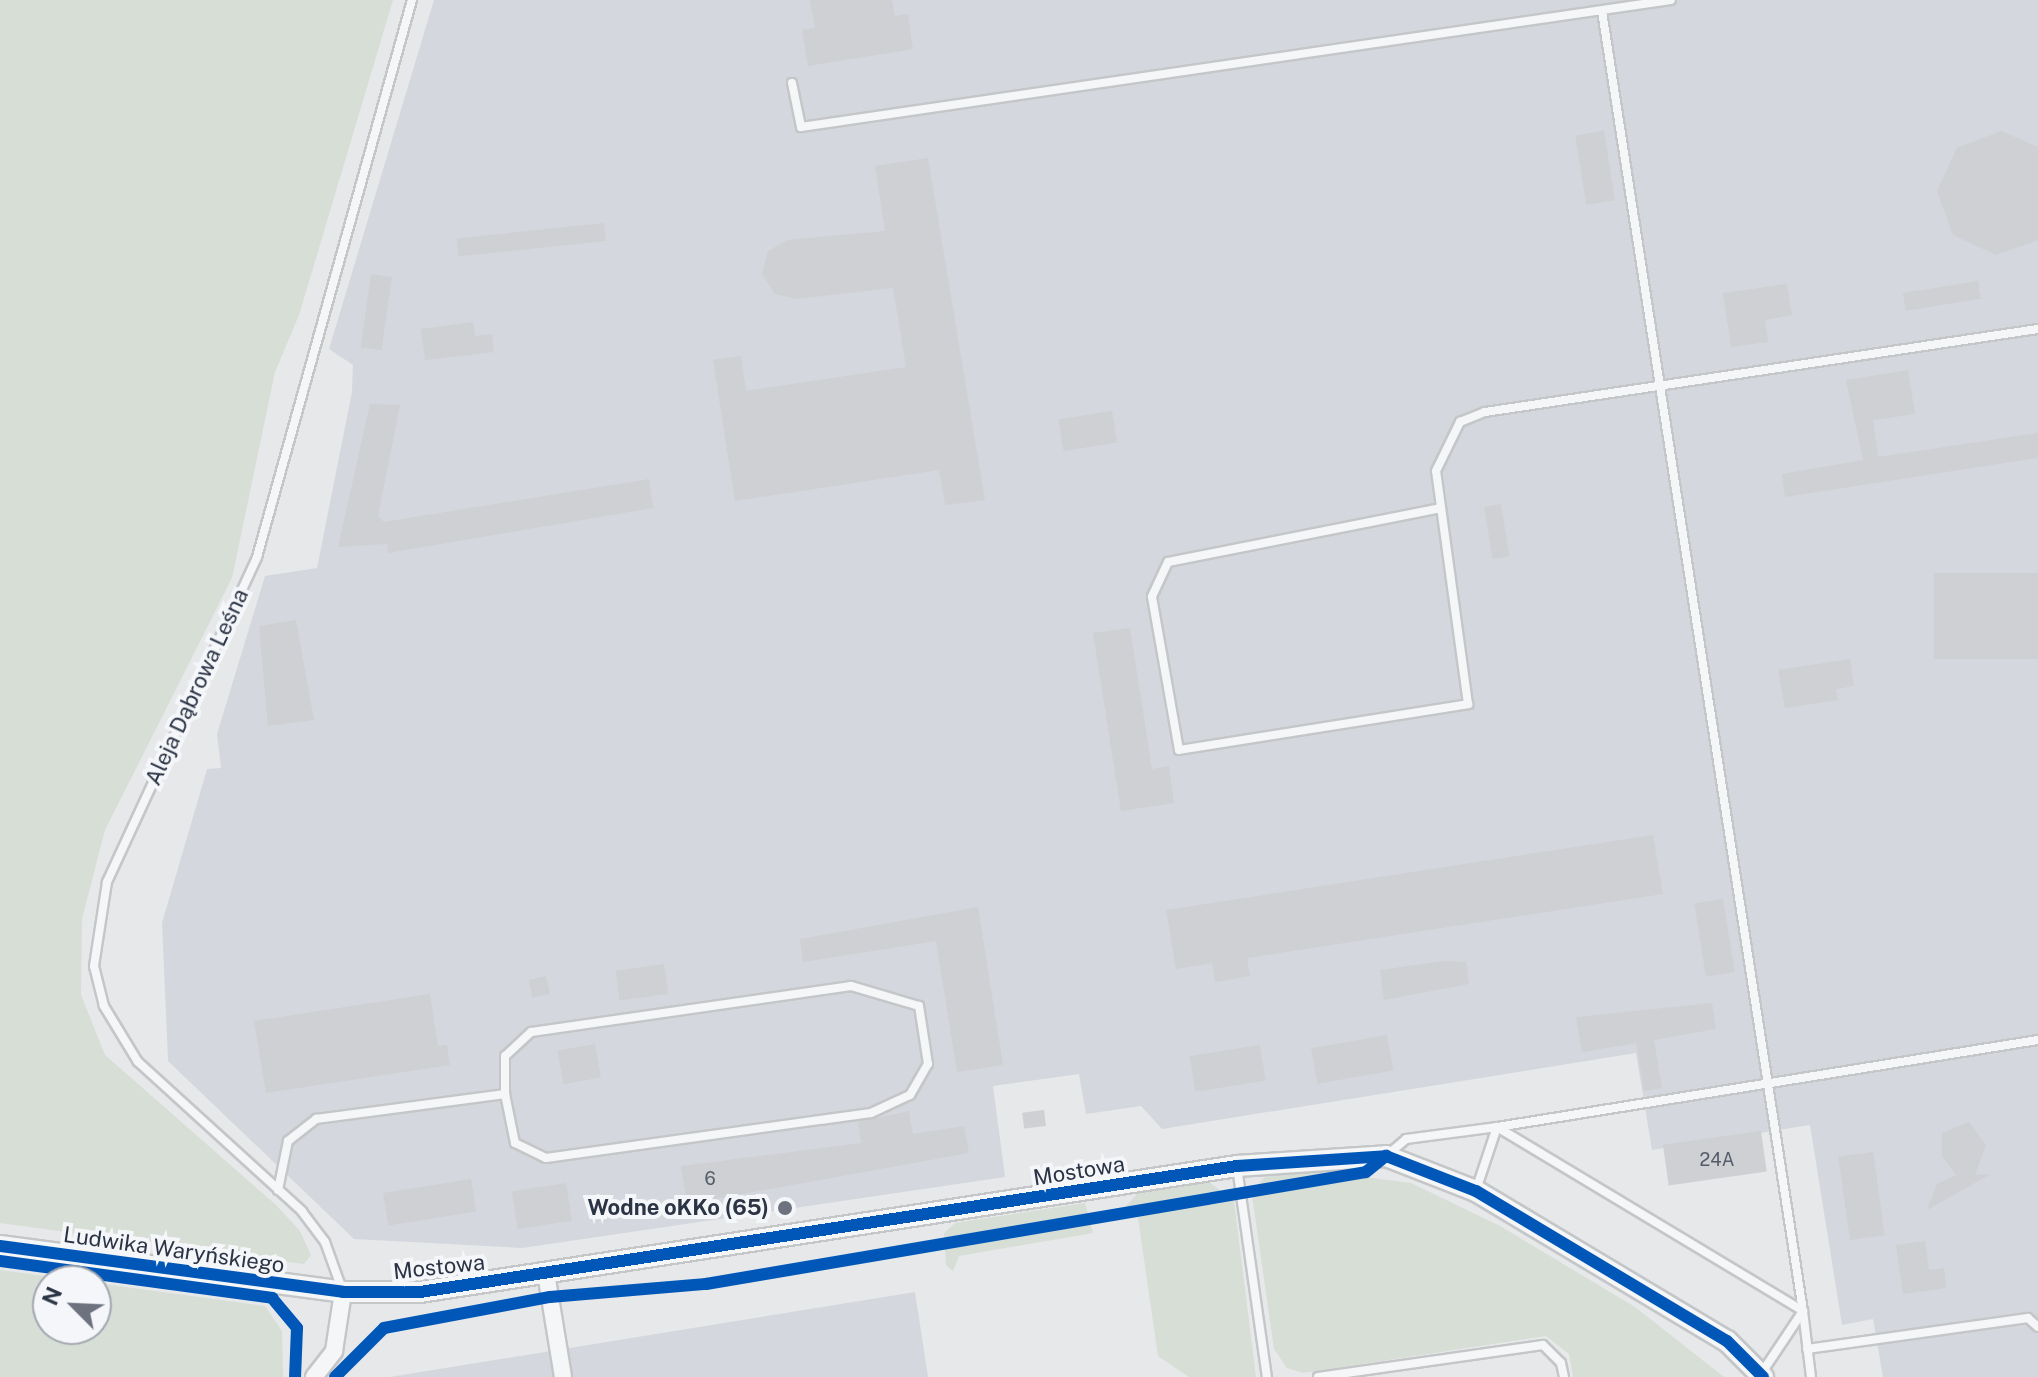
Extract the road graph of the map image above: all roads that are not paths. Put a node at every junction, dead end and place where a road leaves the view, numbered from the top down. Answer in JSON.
{"nodes":[{"id":1,"x":412,"y":0,"type":"edge"},
{"id":2,"x":1671,"y":0,"type":"edge"},
{"id":3,"x":1602,"y":11,"type":"junction"},
{"id":4,"x":792,"y":83,"type":"dead end"},
{"id":5,"x":2038,"y":329,"type":"edge"},
{"id":6,"x":1660,"y":385,"type":"junction"},
{"id":7,"x":1441,"y":508,"type":"junction"},
{"id":8,"x":2038,"y":1040,"type":"edge"},
{"id":9,"x":1768,"y":1081,"type":"junction"},
{"id":10,"x":505,"y":1094,"type":"junction"},
{"id":11,"x":1497,"y":1127,"type":"junction"},
{"id":12,"x":1386,"y":1156,"type":"junction"},
{"id":13,"x":1237,"y":1166,"type":"junction"},
{"id":14,"x":278,"y":1190,"type":"junction"},
{"id":15,"x":1476,"y":1191,"type":"junction"},
{"id":16,"x":0,"y":1246,"type":"edge"},
{"id":17,"x":546,"y":1273,"type":"junction"},
{"id":18,"x":343,"y":1292,"type":"junction"},
{"id":19,"x":1803,"y":1311,"type":"junction"},
{"id":20,"x":2038,"y":1327,"type":"edge"},
{"id":21,"x":1807,"y":1349,"type":"junction"},
{"id":22,"x":1762,"y":1376,"type":"edge"},
{"id":23,"x":314,"y":1377,"type":"edge"},
{"id":24,"x":563,"y":1377,"type":"edge"},
{"id":25,"x":1267,"y":1377,"type":"edge"},
{"id":26,"x":1318,"y":1377,"type":"edge"},
{"id":27,"x":1564,"y":1377,"type":"edge"},
{"id":28,"x":1811,"y":1377,"type":"edge"}],
"edges":[{"from":1,"to":14,"type":"lane","name":"Aleja Dąbrowa Leśna"},
{"from":2,"to":3,"type":"lane"},
{"from":3,"to":4,"type":"lane"},
{"from":3,"to":6,"type":"lane"},
{"from":5,"to":6,"type":"lane"},
{"from":6,"to":7,"type":"lane"},
{"from":6,"to":9,"type":"lane"},
{"from":7,"to":7,"type":"lane"},
{"from":8,"to":9,"type":"lane"},
{"from":9,"to":11,"type":"lane"},
{"from":9,"to":19,"type":"lane"},
{"from":10,"to":10,"type":"lane"},
{"from":10,"to":14,"type":"lane"},
{"from":11,"to":12,"type":"lane"},
{"from":11,"to":15,"type":"lane"},
{"from":11,"to":19,"type":"lane"},
{"from":12,"to":13,"type":"street","name":"Mostowa"},
{"from":12,"to":15,"type":"street","name":"Mostowa"},
{"from":13,"to":17,"type":"street","name":"Mostowa"},
{"from":13,"to":25,"type":"lane"},
{"from":14,"to":18,"type":"lane","name":"Aleja Dąbrowa Leśna"},
{"from":15,"to":22,"type":"street","name":"Mostowa"},
{"from":16,"to":18,"type":"street","name":"Ludwika Waryńskiego"},
{"from":17,"to":18,"type":"street","name":"Mostowa"},
{"from":17,"to":24,"type":"street"},
{"from":18,"to":23,"type":"street"},
{"from":19,"to":21,"type":"lane"},
{"from":19,"to":22,"type":"lane"},
{"from":20,"to":21,"type":"lane"},
{"from":21,"to":28,"type":"lane"},
{"from":26,"to":27,"type":"lane"}]}
